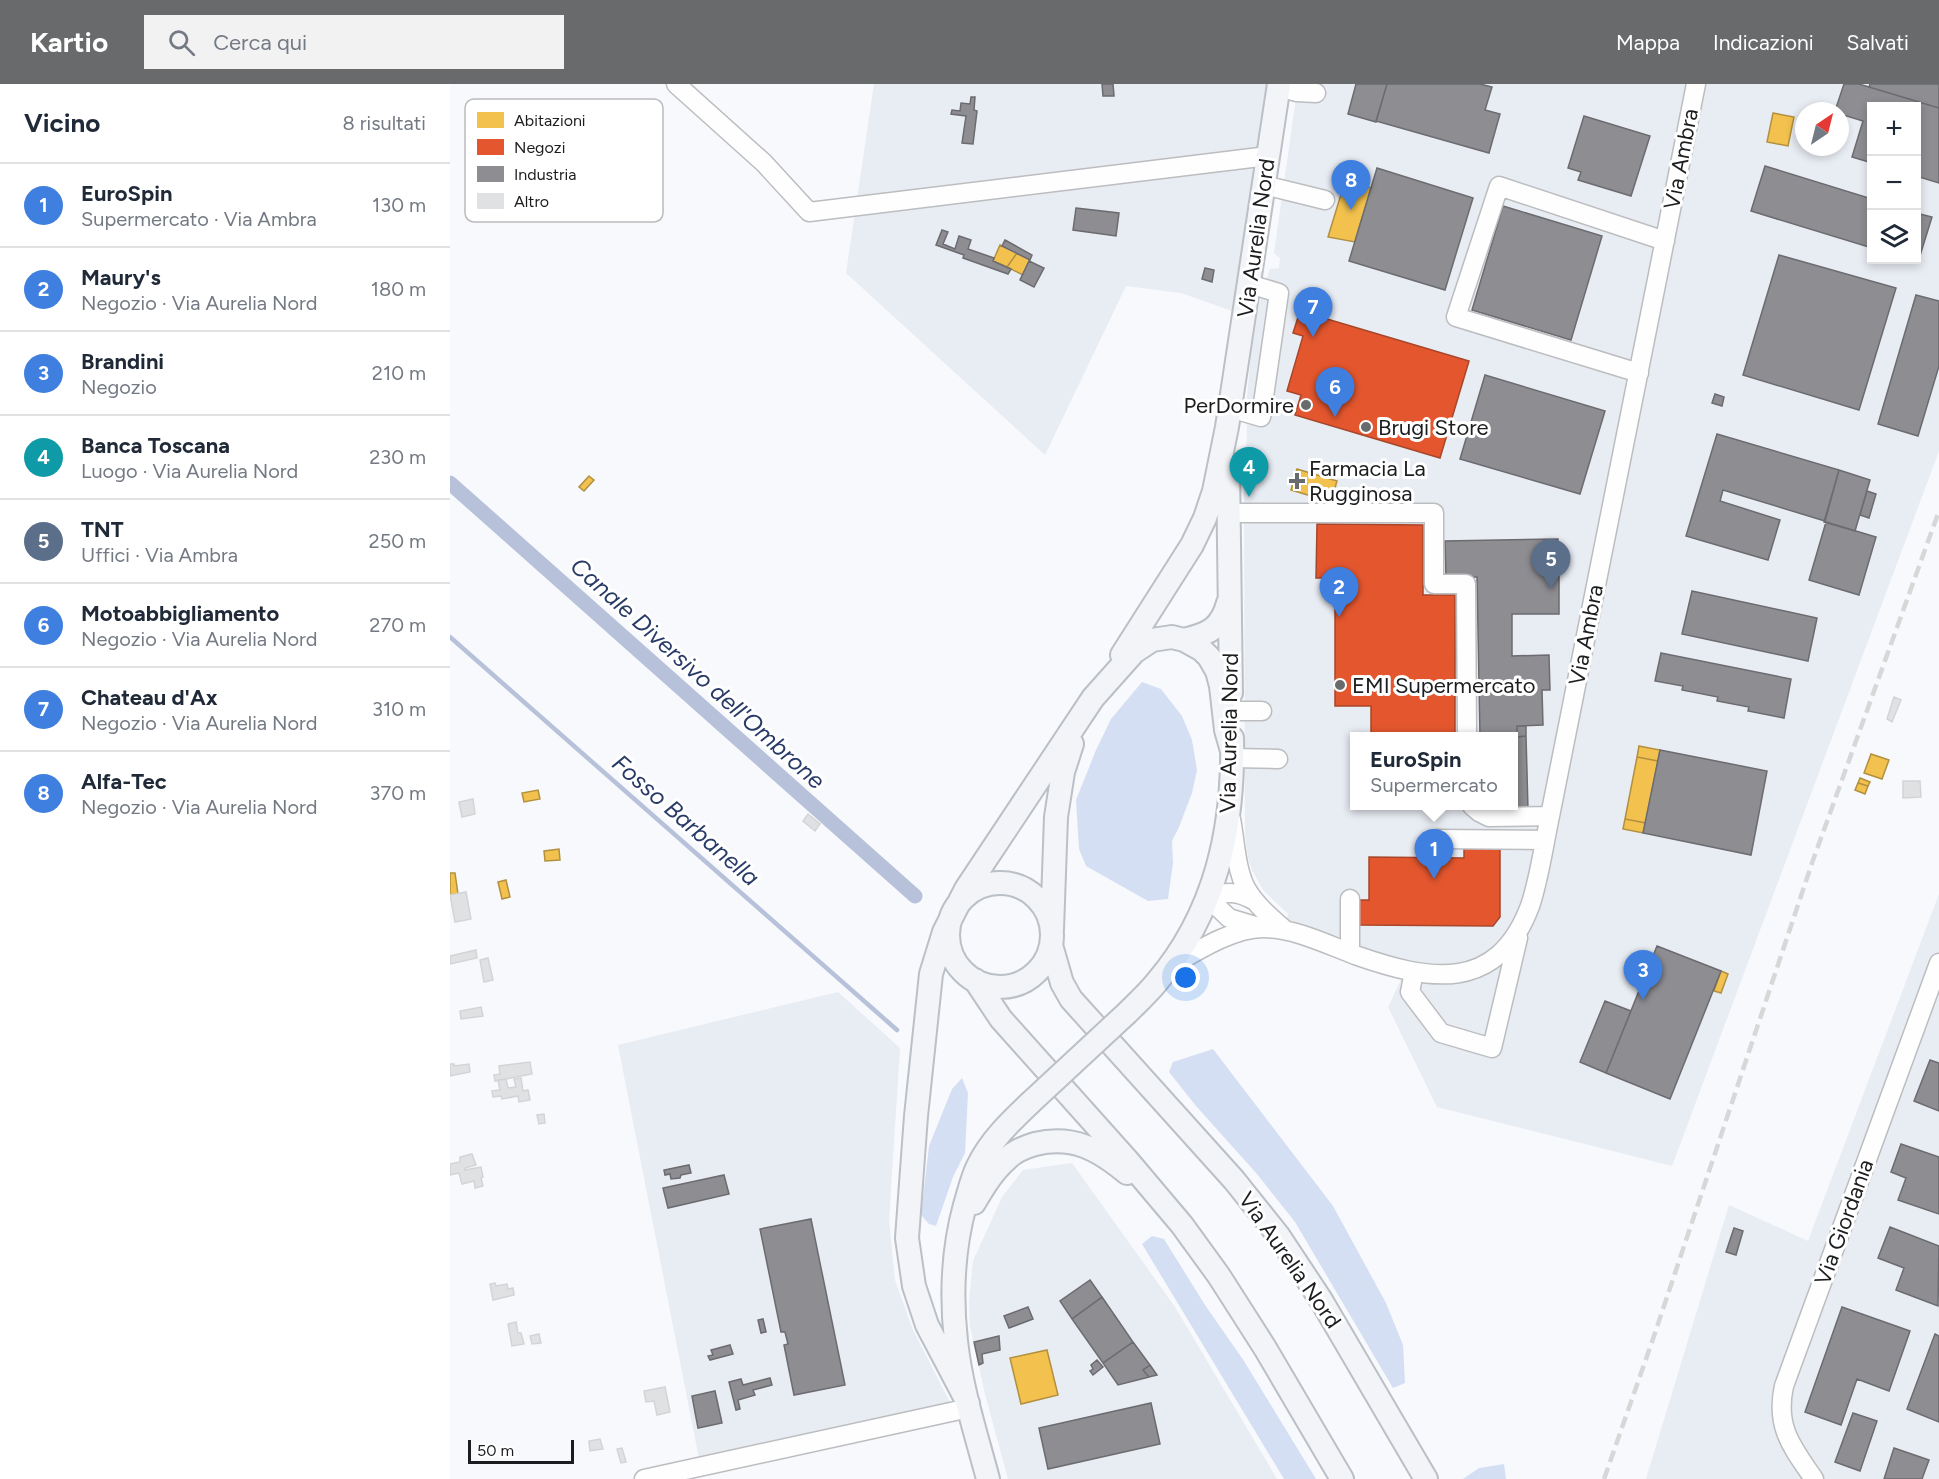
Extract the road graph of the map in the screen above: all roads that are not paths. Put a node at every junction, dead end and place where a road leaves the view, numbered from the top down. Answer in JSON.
{"nodes":[{"id":1,"x":676,"y":84,"type":"edge"},
{"id":2,"x":1696,"y":84,"type":"edge"},
{"id":3,"x":1279,"y":85,"type":"edge"},
{"id":4,"x":1316,"y":93,"type":"dead end"},
{"id":5,"x":1268,"y":156,"type":"junction"},
{"id":6,"x":1264,"y":185,"type":"junction"},
{"id":7,"x":1325,"y":200,"type":"dead end"},
{"id":8,"x":1665,"y":241,"type":"junction"},
{"id":9,"x":1249,"y":284,"type":"junction"},
{"id":10,"x":1640,"y":373,"type":"junction"},
{"id":11,"x":1229,"y":418,"type":"junction"},
{"id":12,"x":1228,"y":513,"type":"junction"},
{"id":13,"x":1230,"y":595,"type":"junction"},
{"id":14,"x":1184,"y":640,"type":"junction"},
{"id":15,"x":1093,"y":698,"type":"junction"},
{"id":16,"x":1232,"y":711,"type":"junction"},
{"id":17,"x":1262,"y":711,"type":"dead end"},
{"id":18,"x":1467,"y":732,"type":"edge"},
{"id":19,"x":1232,"y":754,"type":"junction"},
{"id":20,"x":1278,"y":759,"type":"dead end"},
{"id":21,"x":1230,"y":810,"type":"junction"},
{"id":22,"x":1476,"y":810,"type":"edge"},
{"id":23,"x":1550,"y":816,"type":"junction"},
{"id":24,"x":1437,"y":839,"type":"dead end"},
{"id":25,"x":1545,"y":840,"type":"junction"},
{"id":26,"x":1208,"y":898,"type":"junction"},
{"id":27,"x":1350,"y":899,"type":"dead end"},
{"id":28,"x":1257,"y":902,"type":"junction"},
{"id":29,"x":954,"y":911,"type":"junction"},
{"id":30,"x":1261,"y":928,"type":"junction"},
{"id":31,"x":1521,"y":928,"type":"junction"},
{"id":32,"x":1284,"y":929,"type":"junction"},
{"id":33,"x":1051,"y":937,"type":"junction"},
{"id":34,"x":1350,"y":952,"type":"junction"},
{"id":35,"x":1939,"y":963,"type":"edge"},
{"id":36,"x":1169,"y":967,"type":"junction"},
{"id":37,"x":1414,"y":972,"type":"junction"},
{"id":38,"x":975,"y":980,"type":"junction"},
{"id":39,"x":1171,"y":1211,"type":"junction"},
{"id":40,"x":958,"y":1231,"type":"junction"},
{"id":41,"x":969,"y":1405,"type":"junction"},
{"id":42,"x":644,"y":1479,"type":"edge"},
{"id":43,"x":988,"y":1479,"type":"edge"},
{"id":44,"x":1342,"y":1479,"type":"edge"},
{"id":45,"x":1426,"y":1479,"type":"edge"},
{"id":46,"x":1814,"y":1479,"type":"edge"}],
"edges":[{"from":1,"to":5,"type":"street"},
{"from":2,"to":8,"type":"street","name":"Via Ambra"},
{"from":3,"to":4,"type":"street"},
{"from":3,"to":5,"type":"main road","name":"Via Aurelia Nord"},
{"from":5,"to":6,"type":"main road","name":"Via Aurelia Nord"},
{"from":6,"to":7,"type":"street"},
{"from":6,"to":9,"type":"main road","name":"Via Aurelia Nord"},
{"from":8,"to":10,"type":"street","name":"Via Ambra"},
{"from":8,"to":10,"type":"street"},
{"from":9,"to":11,"type":"main road","name":"Via Aurelia Nord"},
{"from":9,"to":11,"type":"street"},
{"from":10,"to":23,"type":"street","name":"Via Ambra"},
{"from":11,"to":12,"type":"main road","name":"Via Aurelia Nord"},
{"from":11,"to":15,"type":"main road","name":"Via Aurelia Nord"},
{"from":12,"to":13,"type":"main road","name":"Via Aurelia Nord"},
{"from":12,"to":18,"type":"street"},
{"from":13,"to":14,"type":"main road"},
{"from":13,"to":16,"type":"main road","name":"Via Aurelia Nord"},
{"from":14,"to":15,"type":"main road"},
{"from":14,"to":19,"type":"main road"},
{"from":15,"to":29,"type":"main road"},
{"from":15,"to":33,"type":"main road"},
{"from":16,"to":17,"type":"street"},
{"from":16,"to":19,"type":"main road","name":"Via Aurelia Nord"},
{"from":19,"to":20,"type":"street"},
{"from":19,"to":21,"type":"main road","name":"Via Aurelia Nord"},
{"from":21,"to":26,"type":"main road","name":"Via Aurelia Nord"},
{"from":21,"to":28,"type":"street"},
{"from":22,"to":23,"type":"street"},
{"from":23,"to":25,"type":"street","name":"Via Ambra"},
{"from":24,"to":25,"type":"street"},
{"from":25,"to":31,"type":"street","name":"Via Ambra"},
{"from":26,"to":28,"type":"street"},
{"from":26,"to":30,"type":"street"},
{"from":26,"to":36,"type":"main road","name":"Via Aurelia Nord"},
{"from":27,"to":34,"type":"street"},
{"from":28,"to":32,"type":"street"},
{"from":29,"to":33,"type":"main road","name":"Via Aurelia Nord"},
{"from":29,"to":38,"type":"main road"},
{"from":29,"to":41,"type":"main road","name":"Via Aurelia Nord"},
{"from":30,"to":32,"type":"street"},
{"from":30,"to":36,"type":"street"},
{"from":31,"to":37,"type":"street","name":"Via Ambra"},
{"from":31,"to":37,"type":"street"},
{"from":32,"to":34,"type":"street","name":"Via Ambra"},
{"from":33,"to":38,"type":"main road"},
{"from":33,"to":45,"type":"main road","name":"Via Aurelia Nord"},
{"from":34,"to":37,"type":"street","name":"Via Ambra"},
{"from":35,"to":46,"type":"street","name":"Via Giordania"},
{"from":36,"to":40,"type":"main road","name":"Via Aurelia Nord","bridge":true},
{"from":38,"to":39,"type":"main road"},
{"from":39,"to":40,"type":"main road"},
{"from":39,"to":44,"type":"main road"},
{"from":40,"to":41,"type":"main road","name":"Via Aurelia Nord"},
{"from":41,"to":42,"type":"street"},
{"from":41,"to":43,"type":"main road","name":"Via Aurelia Nord"}]}
